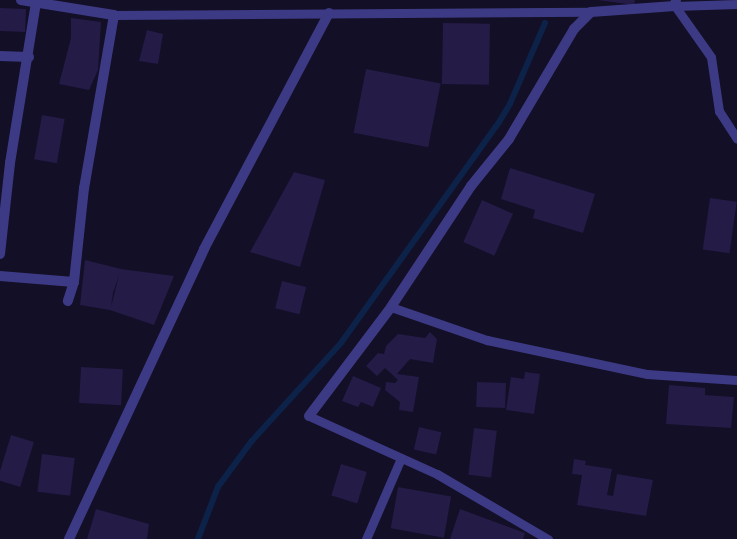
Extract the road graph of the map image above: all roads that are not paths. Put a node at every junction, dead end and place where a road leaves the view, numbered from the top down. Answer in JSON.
{"nodes":[{"id":1,"x":21,"y":0,"type":"edge"},
{"id":2,"x":36,"y":2,"type":"junction"},
{"id":3,"x":676,"y":3,"type":"edge"},
{"id":4,"x":737,"y":4,"type":"edge"},
{"id":5,"x":591,"y":12,"type":"junction"},
{"id":6,"x":329,"y":13,"type":"junction"},
{"id":7,"x":114,"y":15,"type":"junction"},
{"id":8,"x":0,"y":56,"type":"edge"},
{"id":9,"x":29,"y":57,"type":"junction"},
{"id":10,"x":737,"y":139,"type":"edge"},
{"id":11,"x":5,"y":163,"type":"edge"},
{"id":12,"x":0,"y":254,"type":"edge"},
{"id":13,"x":0,"y":276,"type":"edge"},
{"id":14,"x":74,"y":282,"type":"junction"},
{"id":15,"x":68,"y":300,"type":"dead end"},
{"id":16,"x":391,"y":307,"type":"junction"},
{"id":17,"x":737,"y":380,"type":"edge"},
{"id":18,"x":309,"y":416,"type":"joint"},
{"id":19,"x":401,"y":458,"type":"junction"},
{"id":20,"x":69,"y":539,"type":"edge"},
{"id":21,"x":366,"y":539,"type":"edge"},
{"id":22,"x":548,"y":539,"type":"edge"}],
"edges":[{"from":1,"to":2,"type":"street"},
{"from":2,"to":7,"type":"street"},
{"from":2,"to":9,"type":"street"},
{"from":3,"to":4,"type":"lane"},
{"from":3,"to":5,"type":"street"},
{"from":3,"to":10,"type":"lane"},
{"from":5,"to":6,"type":"lane"},
{"from":5,"to":16,"type":"street"},
{"from":6,"to":7,"type":"lane"},
{"from":6,"to":20,"type":"street"},
{"from":7,"to":14,"type":"street"},
{"from":8,"to":9,"type":"street"},
{"from":9,"to":11,"type":"street"},
{"from":11,"to":12,"type":"street"},
{"from":13,"to":14,"type":"street"},
{"from":14,"to":15,"type":"street"},
{"from":16,"to":17,"type":"lane"},
{"from":16,"to":18,"type":"street"},
{"from":18,"to":19,"type":"lane"},
{"from":19,"to":21,"type":"lane"},
{"from":19,"to":22,"type":"lane"}]}
